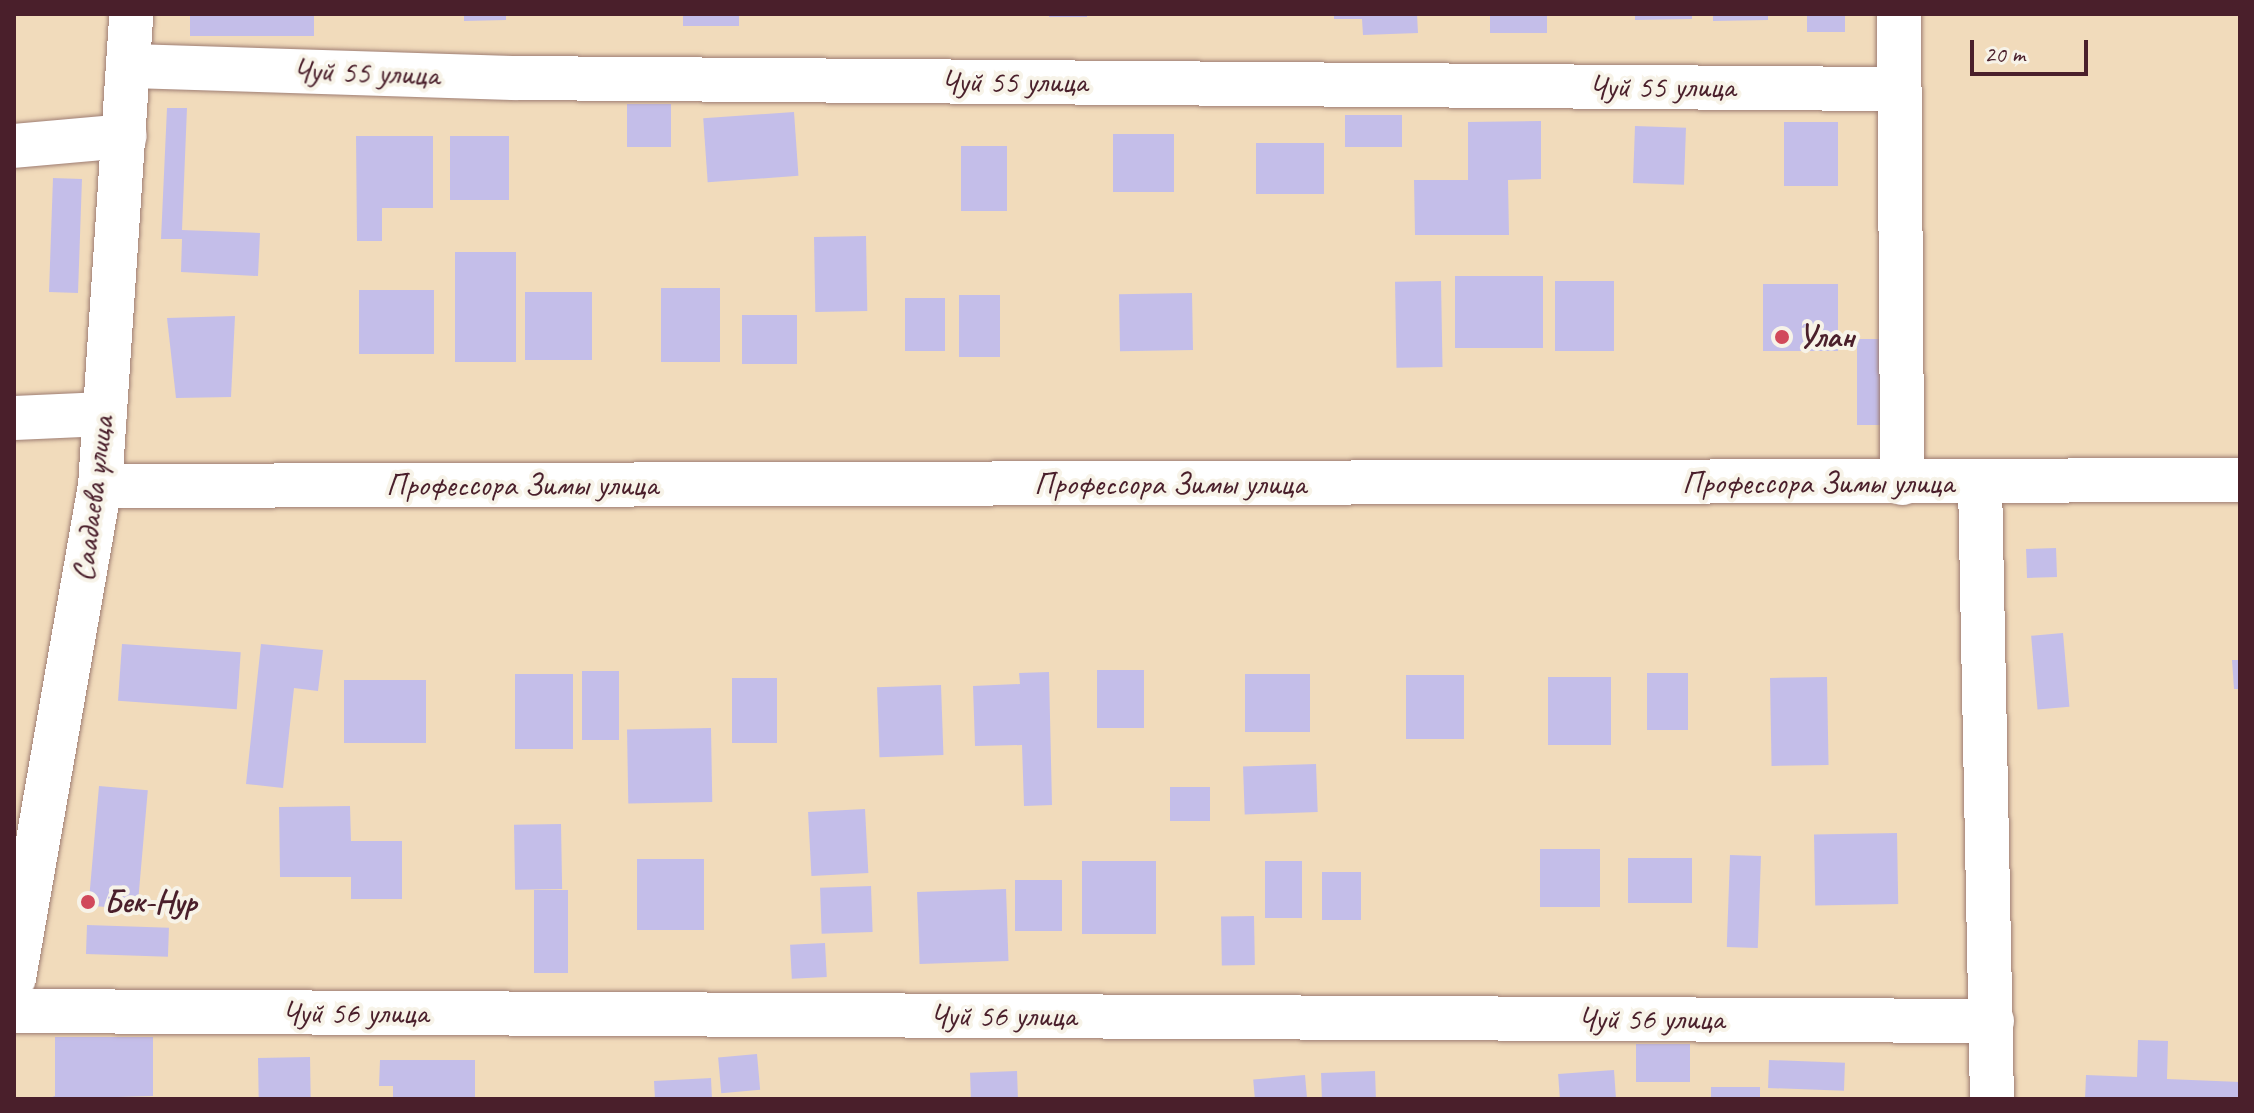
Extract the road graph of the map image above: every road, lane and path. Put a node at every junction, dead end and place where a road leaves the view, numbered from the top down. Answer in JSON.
{"nodes":[{"id":1,"x":131,"y":14,"type":"edge"},
{"id":2,"x":1899,"y":14,"type":"edge"},
{"id":3,"x":130,"y":66,"type":"junction"},
{"id":4,"x":1898,"y":89,"type":"junction"},
{"id":5,"x":125,"y":136,"type":"junction"},
{"id":6,"x":14,"y":146,"type":"edge"},
{"id":7,"x":105,"y":414,"type":"junction"},
{"id":8,"x":14,"y":418,"type":"edge"},
{"id":9,"x":2240,"y":480,"type":"edge"},
{"id":10,"x":1980,"y":482,"type":"junction"},
{"id":11,"x":1902,"y":483,"type":"junction"},
{"id":12,"x":100,"y":486,"type":"junction"},
{"id":13,"x":14,"y":978,"type":"edge"},
{"id":14,"x":14,"y":1011,"type":"edge"},
{"id":15,"x":1992,"y":1021,"type":"junction"},
{"id":16,"x":1992,"y":1099,"type":"edge"}],
"edges":[{"from":1,"to":3,"type":"street","name":"Саадаева улица"},
{"from":2,"to":4,"type":"street"},
{"from":3,"to":4,"type":"street","name":"Чуй 55 улица"},
{"from":3,"to":5,"type":"street","name":"Саадаева улица"},
{"from":4,"to":11,"type":"street"},
{"from":5,"to":6,"type":"street"},
{"from":5,"to":7,"type":"street","name":"Саадаева улица"},
{"from":7,"to":8,"type":"street"},
{"from":7,"to":12,"type":"street","name":"Саадаева улица"},
{"from":9,"to":10,"type":"street","name":"Профессора Зимы улица"},
{"from":10,"to":11,"type":"street","name":"Профессора Зимы улица"},
{"from":10,"to":15,"type":"street"},
{"from":11,"to":12,"type":"street","name":"Профессора Зимы улица"},
{"from":12,"to":13,"type":"street","name":"Саадаева улица"},
{"from":14,"to":15,"type":"street","name":"Чуй 56 улица"},
{"from":15,"to":16,"type":"street"}]}
